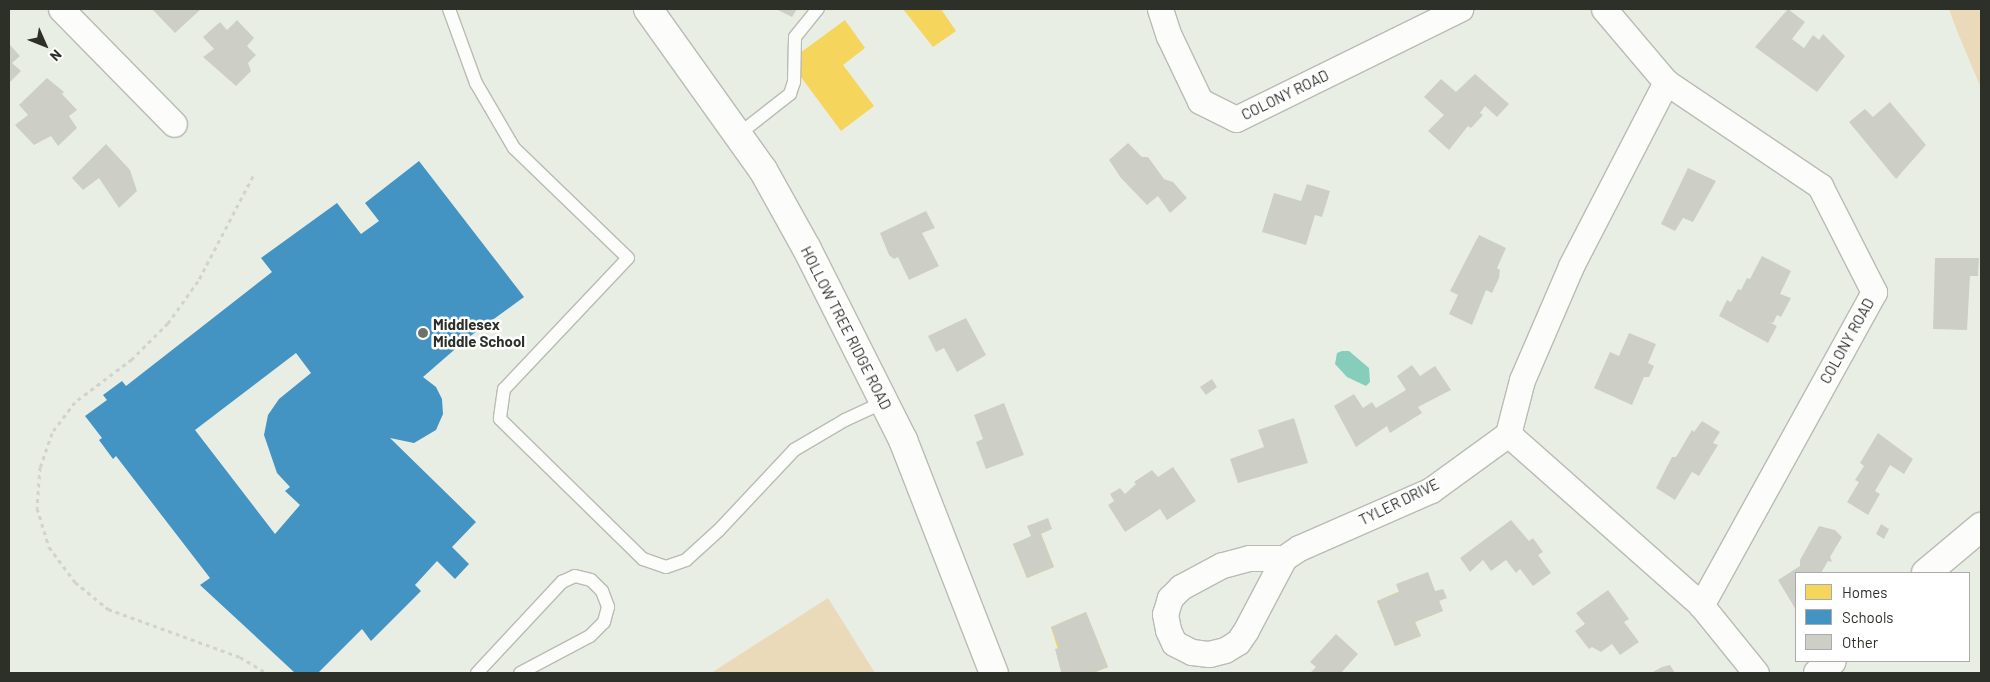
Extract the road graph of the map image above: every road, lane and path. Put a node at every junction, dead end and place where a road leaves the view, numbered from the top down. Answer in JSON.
{"nodes":[{"id":1,"x":61,"y":9,"type":"edge"},
{"id":2,"x":449,"y":9,"type":"edge"},
{"id":3,"x":648,"y":9,"type":"edge"},
{"id":4,"x":818,"y":9,"type":"edge"},
{"id":5,"x":1160,"y":9,"type":"edge"},
{"id":6,"x":1460,"y":9,"type":"edge"},
{"id":7,"x":1604,"y":9,"type":"edge"},
{"id":8,"x":1666,"y":82,"type":"junction"},
{"id":9,"x":174,"y":124,"type":"dead end"},
{"id":10,"x":739,"y":134,"type":"junction"},
{"id":11,"x":253,"y":176,"type":"dead end"},
{"id":12,"x":884,"y":402,"type":"junction"},
{"id":13,"x":1508,"y":434,"type":"junction"},
{"id":14,"x":1981,"y":527,"type":"edge"},
{"id":15,"x":1284,"y":558,"type":"junction"},
{"id":16,"x":1927,"y":572,"type":"edge"},
{"id":17,"x":1701,"y":605,"type":"junction"},
{"id":18,"x":1831,"y":662,"type":"edge"},
{"id":19,"x":267,"y":673,"type":"edge"},
{"id":20,"x":477,"y":673,"type":"edge"},
{"id":21,"x":520,"y":673,"type":"edge"},
{"id":22,"x":994,"y":673,"type":"edge"},
{"id":23,"x":1756,"y":673,"type":"edge"},
{"id":24,"x":1818,"y":673,"type":"edge"}],
"edges":[{"from":1,"to":9,"type":"street"},
{"from":2,"to":12,"type":"lane"},
{"from":3,"to":10,"type":"main road","name":"HOLLOW TREE RIDGE ROAD"},
{"from":4,"to":10,"type":"lane"},
{"from":5,"to":6,"type":"street","name":"COLONY ROAD"},
{"from":7,"to":8,"type":"street","name":"COLONY ROAD"},
{"from":8,"to":13,"type":"street"},
{"from":8,"to":17,"type":"street","name":"COLONY ROAD"},
{"from":10,"to":12,"type":"main road","name":"HOLLOW TREE RIDGE ROAD"},
{"from":11,"to":19,"type":"path"},
{"from":12,"to":22,"type":"main road","name":"HOLLOW TREE RIDGE ROAD"},
{"from":13,"to":15,"type":"street","name":"TYLER DRIVE"},
{"from":13,"to":17,"type":"street"},
{"from":14,"to":16,"type":"main road"},
{"from":15,"to":15,"type":"street"},
{"from":17,"to":23,"type":"street"},
{"from":18,"to":24,"type":"main road"},
{"from":20,"to":21,"type":"lane"}]}
